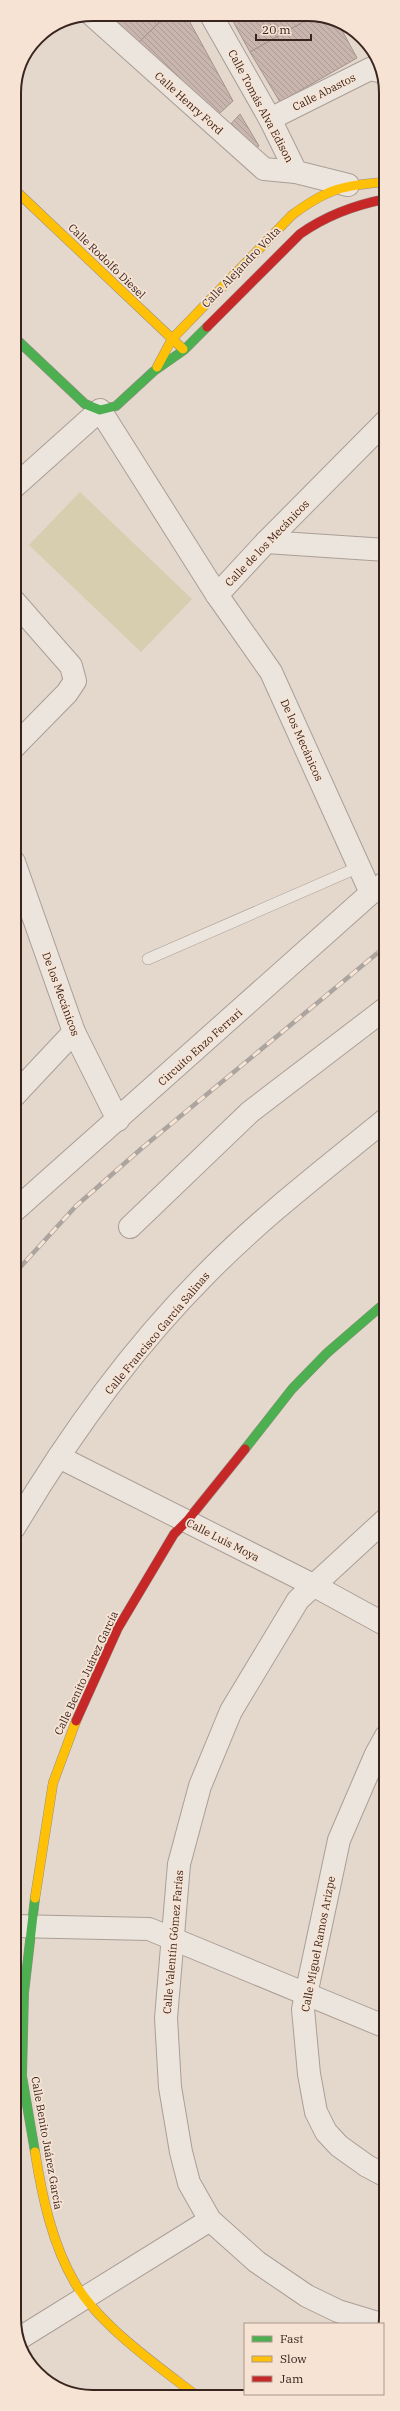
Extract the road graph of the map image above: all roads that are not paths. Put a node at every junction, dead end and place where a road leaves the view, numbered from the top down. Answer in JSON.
{"nodes":[{"id":1,"x":99,"y":21,"type":"edge"},
{"id":2,"x":214,"y":21,"type":"edge"},
{"id":3,"x":375,"y":70,"type":"edge"},
{"id":4,"x":270,"y":120,"type":"junction"},
{"id":5,"x":296,"y":172,"type":"junction"},
{"id":6,"x":379,"y":183,"type":"edge"},
{"id":7,"x":348,"y":185,"type":"junction"},
{"id":8,"x":21,"y":196,"type":"edge"},
{"id":9,"x":379,"y":200,"type":"edge"},
{"id":10,"x":361,"y":203,"type":"junction"},
{"id":11,"x":172,"y":339,"type":"junction"},
{"id":12,"x":21,"y":344,"type":"edge"},
{"id":13,"x":184,"y":350,"type":"junction"},
{"id":14,"x":154,"y":371,"type":"junction"},
{"id":15,"x":100,"y":410,"type":"junction"},
{"id":16,"x":379,"y":428,"type":"edge"},
{"id":17,"x":21,"y":481,"type":"edge"},
{"id":18,"x":266,"y":542,"type":"junction"},
{"id":19,"x":379,"y":550,"type":"edge"},
{"id":20,"x":217,"y":595,"type":"junction"},
{"id":21,"x":21,"y":609,"type":"edge"},
{"id":22,"x":21,"y":740,"type":"edge"},
{"id":23,"x":359,"y":867,"type":"junction"},
{"id":24,"x":21,"y":882,"type":"edge"},
{"id":25,"x":378,"y":888,"type":"edge"},
{"id":26,"x":148,"y":959,"type":"dead end"},
{"id":27,"x":379,"y":1013,"type":"edge"},
{"id":28,"x":74,"y":1032,"type":"junction"},
{"id":29,"x":21,"y":1089,"type":"edge"},
{"id":30,"x":118,"y":1120,"type":"junction"},
{"id":31,"x":379,"y":1125,"type":"edge"},
{"id":32,"x":21,"y":1205,"type":"edge"},
{"id":33,"x":130,"y":1227,"type":"dead end"},
{"id":34,"x":379,"y":1308,"type":"edge"},
{"id":35,"x":59,"y":1457,"type":"junction"},
{"id":36,"x":21,"y":1517,"type":"edge"},
{"id":37,"x":187,"y":1521,"type":"junction"},
{"id":38,"x":379,"y":1525,"type":"edge"},
{"id":39,"x":313,"y":1585,"type":"junction"},
{"id":40,"x":379,"y":1621,"type":"edge"},
{"id":41,"x":379,"y":1749,"type":"edge"},
{"id":42,"x":22,"y":1927,"type":"edge"},
{"id":43,"x":172,"y":1939,"type":"junction"},
{"id":44,"x":307,"y":1994,"type":"junction"},
{"id":45,"x":379,"y":2024,"type":"edge"},
{"id":46,"x":379,"y":2172,"type":"edge"},
{"id":47,"x":210,"y":2220,"type":"junction"},
{"id":48,"x":84,"y":2297,"type":"junction"},
{"id":49,"x":379,"y":2323,"type":"edge"},
{"id":50,"x":23,"y":2336,"type":"edge"},
{"id":51,"x":188,"y":2390,"type":"edge"}],
"edges":[{"from":1,"to":5,"type":"street","name":"Calle Henry Ford"},
{"from":2,"to":4,"type":"street","name":"Calle Tomás Alva Edison"},
{"from":3,"to":4,"type":"street","name":"Calle Abastos"},
{"from":4,"to":5,"type":"street","name":"Calle Tomás Alva Edison"},
{"from":5,"to":7,"type":"street","name":"Calle Tomás Alva Edison"},
{"from":6,"to":7,"type":"street","name":"Calle Alejandro Volta"},
{"from":7,"to":10,"type":"street"},
{"from":7,"to":11,"type":"street","name":"Calle Alejandro Volta"},
{"from":8,"to":11,"type":"street","name":"Calle Rodolfo Diesel"},
{"from":9,"to":10,"type":"street","name":"Calle Alejandro Volta"},
{"from":10,"to":13,"type":"street","name":"Calle Alejandro Volta"},
{"from":11,"to":13,"type":"street","name":"Calle Rodolfo Diesel"},
{"from":11,"to":14,"type":"street","name":"Calle Alejandro Volta"},
{"from":12,"to":15,"type":"street"},
{"from":13,"to":14,"type":"street","name":"Calle Alejandro Volta"},
{"from":14,"to":15,"type":"street","name":"Calle Alejandro Volta"},
{"from":15,"to":17,"type":"street","name":"Calle Alejandro Volta"},
{"from":15,"to":20,"type":"street","name":"Calle de los Mecánicos"},
{"from":16,"to":18,"type":"street","name":"Calle de los Mecánicos"},
{"from":18,"to":19,"type":"street"},
{"from":18,"to":20,"type":"street","name":"Calle de los Mecánicos"},
{"from":20,"to":23,"type":"street","name":"De los Mecánicos"},
{"from":21,"to":22,"type":"street"},
{"from":23,"to":25,"type":"street","name":"De los Mecánicos"},
{"from":23,"to":26,"type":"lane"},
{"from":24,"to":28,"type":"street","name":"De los Mecánicos"},
{"from":25,"to":30,"type":"street","name":"Circuito Enzo Ferrari"},
{"from":27,"to":33,"type":"street"},
{"from":28,"to":29,"type":"street"},
{"from":28,"to":30,"type":"street","name":"De los Mecánicos"},
{"from":30,"to":32,"type":"street","name":"Circuito Enzo Ferrari"},
{"from":31,"to":35,"type":"street","name":"Calle Francisco García Salinas"},
{"from":34,"to":37,"type":"street","name":"Calle Benito Juárez García"},
{"from":35,"to":36,"type":"street","name":"Calle Francisco García Salinas"},
{"from":35,"to":37,"type":"street","name":"Calle Luis Moya"},
{"from":37,"to":39,"type":"street","name":"Calle Luis Moya"},
{"from":37,"to":42,"type":"street","name":"Calle Benito Juárez García"},
{"from":38,"to":39,"type":"street","name":"Calle Valentín Gómez Farías"},
{"from":39,"to":40,"type":"street","name":"Calle Luis Moya"},
{"from":39,"to":43,"type":"street","name":"Calle Valentín Gómez Farías"},
{"from":41,"to":44,"type":"street","name":"Calle Miguel Ramos Arizpe"},
{"from":42,"to":43,"type":"street"},
{"from":42,"to":48,"type":"street","name":"Calle Benito Juárez García"},
{"from":43,"to":44,"type":"street"},
{"from":43,"to":47,"type":"street","name":"Calle Valentín Gómez Farías"},
{"from":44,"to":45,"type":"street"},
{"from":44,"to":46,"type":"street","name":"Calle Miguel Ramos Arizpe"},
{"from":47,"to":48,"type":"street"},
{"from":47,"to":49,"type":"street","name":"Calle Valentín Gómez Farías"},
{"from":48,"to":50,"type":"street"},
{"from":48,"to":51,"type":"street","name":"Calle Benito Juárez García"}]}
